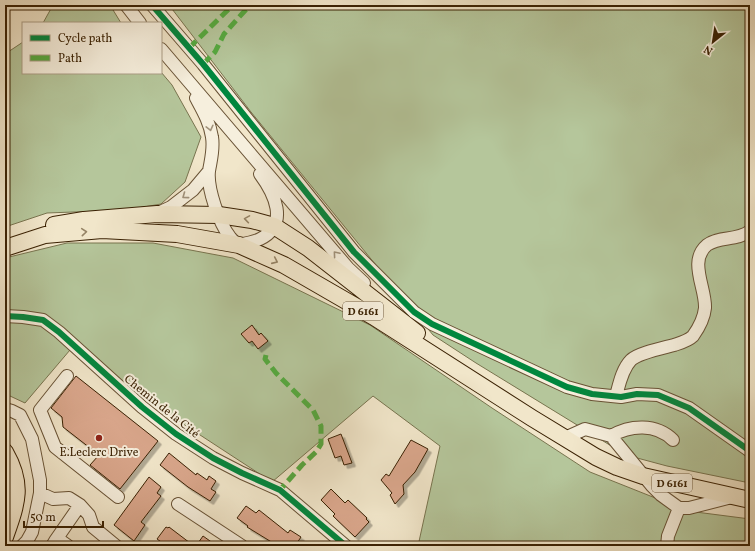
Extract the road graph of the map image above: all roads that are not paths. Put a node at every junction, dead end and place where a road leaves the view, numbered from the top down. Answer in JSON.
{"nodes":[{"id":1,"x":126,"y":5,"type":"edge"},
{"id":2,"x":152,"y":5,"type":"edge"},
{"id":3,"x":139,"y":22,"type":"edge"},
{"id":4,"x":162,"y":50,"type":"edge"},
{"id":5,"x":187,"y":81,"type":"junction"},
{"id":6,"x":249,"y":152,"type":"junction"},
{"id":7,"x":209,"y":171,"type":"junction"},
{"id":8,"x":157,"y":214,"type":"junction"},
{"id":9,"x":219,"y":215,"type":"junction"},
{"id":10,"x":274,"y":226,"type":"junction"},
{"id":11,"x":750,"y":231,"type":"edge"},
{"id":12,"x":5,"y":238,"type":"edge"},
{"id":13,"x":239,"y":245,"type":"junction"},
{"id":14,"x":5,"y":248,"type":"edge"},
{"id":15,"x":5,"y":316,"type":"edge"},
{"id":16,"x":414,"y":331,"type":"junction"},
{"id":17,"x":67,"y":376,"type":"dead end"},
{"id":18,"x":482,"y":385,"type":"junction"},
{"id":19,"x":616,"y":396,"type":"junction"},
{"id":20,"x":5,"y":409,"type":"edge"},
{"id":21,"x":50,"y":434,"type":"junction"},
{"id":22,"x":611,"y":436,"type":"junction"},
{"id":23,"x":565,"y":438,"type":"junction"},
{"id":24,"x":32,"y":439,"type":"junction"},
{"id":25,"x":673,"y":440,"type":"dead end"},
{"id":26,"x":750,"y":451,"type":"edge"},
{"id":27,"x":5,"y":452,"type":"edge"},
{"id":28,"x":642,"y":476,"type":"junction"},
{"id":29,"x":5,"y":479,"type":"edge"},
{"id":30,"x":40,"y":493,"type":"junction"},
{"id":31,"x":118,"y":497,"type":"dead end"},
{"id":32,"x":733,"y":497,"type":"junction"},
{"id":33,"x":750,"y":500,"type":"edge"},
{"id":34,"x":178,"y":504,"type":"dead end"},
{"id":35,"x":80,"y":505,"type":"junction"},
{"id":36,"x":679,"y":508,"type":"junction"},
{"id":37,"x":5,"y":516,"type":"edge"},
{"id":38,"x":5,"y":537,"type":"edge"},
{"id":39,"x":53,"y":544,"type":"edge"},
{"id":40,"x":22,"y":546,"type":"edge"},
{"id":41,"x":68,"y":546,"type":"edge"},
{"id":42,"x":116,"y":546,"type":"edge"},
{"id":43,"x":242,"y":546,"type":"edge"},
{"id":44,"x":346,"y":546,"type":"edge"},
{"id":45,"x":667,"y":546,"type":"edge"}],
"edges":[{"from":1,"to":3,"type":"street"},
{"from":2,"to":19,"type":"street"},
{"from":4,"to":5,"type":"street"},
{"from":5,"to":6,"type":"street"},
{"from":5,"to":7,"type":"street","one_way":true},
{"from":6,"to":10,"type":"street"},
{"from":16,"to":6,"type":"street","one_way":true},
{"from":7,"to":8,"type":"street","one_way":true},
{"from":7,"to":9,"type":"street"},
{"from":8,"to":9,"type":"main road","number":"D 6161"},
{"from":8,"to":12,"type":"main road","number":"D 6161"},
{"from":10,"to":9,"type":"main road","number":"D 6161","one_way":true},
{"from":9,"to":13,"type":"street"},
{"from":10,"to":13,"type":"street"},
{"from":10,"to":16,"type":"main road","number":"D 6161"},
{"from":11,"to":19,"type":"street"},
{"from":14,"to":13,"type":"main road","number":"D 6161","one_way":true},
{"from":13,"to":18,"type":"main road","number":"D 6161","one_way":true},
{"from":15,"to":44,"type":"street","name":"Chemin de la Cité"},
{"from":16,"to":18,"type":"main road","number":"D 6161"},
{"from":17,"to":21,"type":"street"},
{"from":18,"to":23,"type":"main road","number":"D 6161"},
{"from":19,"to":26,"type":"street"},
{"from":20,"to":24,"type":"street"},
{"from":21,"to":24,"type":"street"},
{"from":21,"to":31,"type":"street"},
{"from":22,"to":23,"type":"street"},
{"from":22,"to":25,"type":"street"},
{"from":22,"to":28,"type":"street"},
{"from":23,"to":28,"type":"main road","number":"D 6161"},
{"from":24,"to":30,"type":"street"},
{"from":27,"to":38,"type":"main road"},
{"from":28,"to":32,"type":"main road","number":"D 6161"},
{"from":28,"to":36,"type":"street"},
{"from":29,"to":37,"type":"main road"},
{"from":30,"to":35,"type":"street"},
{"from":30,"to":40,"type":"street"},
{"from":32,"to":33,"type":"main road","number":"D 6161"},
{"from":32,"to":36,"type":"street"},
{"from":34,"to":43,"type":"street"},
{"from":35,"to":39,"type":"street"},
{"from":35,"to":42,"type":"street"},
{"from":36,"to":45,"type":"street"},
{"from":39,"to":41,"type":"street"}]}
